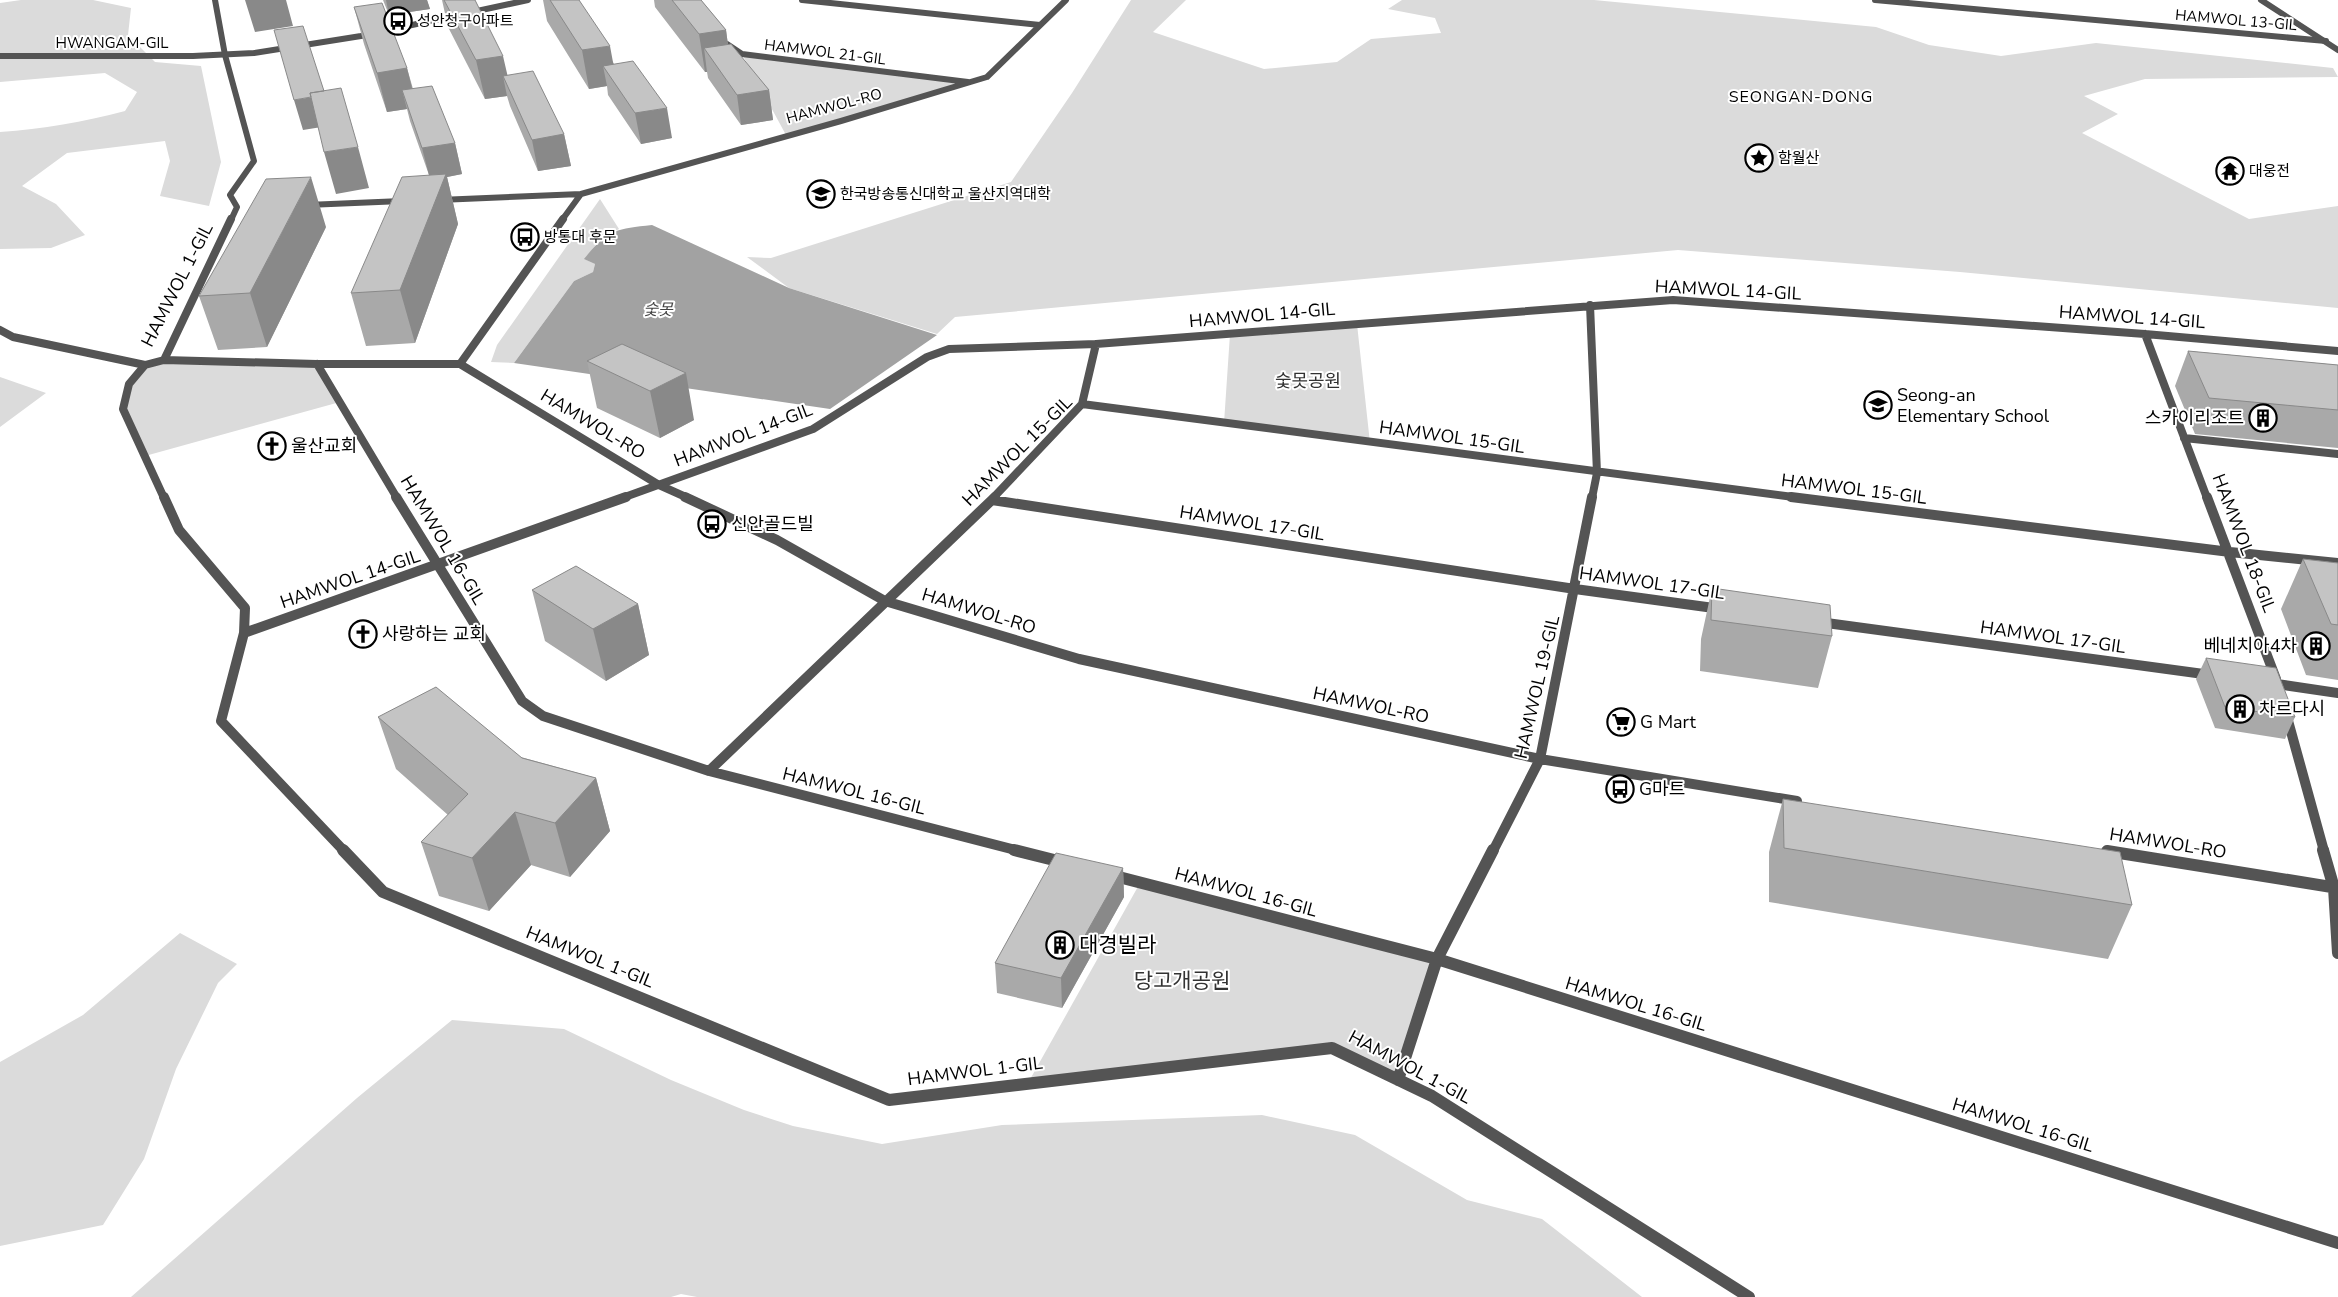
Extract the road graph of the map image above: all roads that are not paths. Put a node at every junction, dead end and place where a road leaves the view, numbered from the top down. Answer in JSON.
{"nodes":[{"id":1,"x":215,"y":0,"type":"edge"},
{"id":2,"x":528,"y":0,"type":"edge"},
{"id":3,"x":802,"y":0,"type":"edge"},
{"id":4,"x":1066,"y":0,"type":"edge"},
{"id":5,"x":1875,"y":0,"type":"edge"},
{"id":6,"x":2261,"y":0,"type":"edge"},
{"id":7,"x":1040,"y":25,"type":"junction"},
{"id":8,"x":724,"y":39,"type":"dead end"},
{"id":9,"x":2326,"y":41,"type":"junction"},
{"id":10,"x":2338,"y":50,"type":"edge"},
{"id":11,"x":225,"y":55,"type":"junction"},
{"id":12,"x":0,"y":56,"type":"edge"},
{"id":13,"x":973,"y":82,"type":"junction"},
{"id":14,"x":581,"y":194,"type":"junction"},
{"id":15,"x":433,"y":200,"type":"edge"},
{"id":16,"x":413,"y":201,"type":"edge"},
{"id":17,"x":296,"y":205,"type":"edge"},
{"id":18,"x":237,"y":207,"type":"junction"},
{"id":19,"x":246,"y":207,"type":"dead end"},
{"id":20,"x":1590,"y":305,"type":"junction"},
{"id":21,"x":0,"y":330,"type":"edge"},
{"id":22,"x":2145,"y":334,"type":"junction"},
{"id":23,"x":1096,"y":344,"type":"junction"},
{"id":24,"x":2338,"y":351,"type":"edge"},
{"id":25,"x":164,"y":360,"type":"junction"},
{"id":26,"x":317,"y":364,"type":"junction"},
{"id":27,"x":460,"y":364,"type":"junction"},
{"id":28,"x":145,"y":365,"type":"junction"},
{"id":29,"x":1082,"y":404,"type":"junction"},
{"id":30,"x":2184,"y":438,"type":"junction"},
{"id":31,"x":2338,"y":454,"type":"edge"},
{"id":32,"x":1598,"y":473,"type":"junction"},
{"id":33,"x":659,"y":485,"type":"junction"},
{"id":34,"x":992,"y":500,"type":"junction"},
{"id":35,"x":2230,"y":552,"type":"junction"},
{"id":36,"x":2338,"y":564,"type":"edge"},
{"id":37,"x":437,"y":566,"type":"junction"},
{"id":38,"x":1575,"y":589,"type":"junction"},
{"id":39,"x":885,"y":601,"type":"junction"},
{"id":40,"x":1734,"y":610,"type":"edge"},
{"id":41,"x":1813,"y":621,"type":"edge"},
{"id":42,"x":244,"y":634,"type":"junction"},
{"id":43,"x":2219,"y":676,"type":"edge"},
{"id":44,"x":2258,"y":682,"type":"edge"},
{"id":45,"x":2338,"y":693,"type":"edge"},
{"id":46,"x":2281,"y":694,"type":"junction"},
{"id":47,"x":1540,"y":760,"type":"junction"},
{"id":48,"x":709,"y":771,"type":"junction"},
{"id":49,"x":1805,"y":802,"type":"edge"},
{"id":50,"x":2099,"y":850,"type":"edge"},
{"id":51,"x":1073,"y":865,"type":"edge"},
{"id":52,"x":1102,"y":873,"type":"edge"},
{"id":53,"x":2336,"y":888,"type":"edge"},
{"id":54,"x":2338,"y":953,"type":"edge"},
{"id":55,"x":1437,"y":959,"type":"junction"},
{"id":56,"x":1398,"y":1080,"type":"junction"},
{"id":57,"x":2338,"y":1243,"type":"edge"},
{"id":58,"x":1749,"y":1297,"type":"edge"}],
"edges":[{"from":1,"to":11,"type":"street","name":"HAMWOL 1-GIL"},
{"from":2,"to":11,"type":"street","name":"HWANGAM-GIL"},
{"from":3,"to":7,"type":"street"},
{"from":4,"to":7,"type":"street","name":"HAMWOL-RO"},
{"from":5,"to":9,"type":"street","name":"HAMWOL 13-GIL"},
{"from":6,"to":9,"type":"street"},
{"from":7,"to":13,"type":"street","name":"HAMWOL-RO"},
{"from":8,"to":13,"type":"street","name":"HAMWOL 21-GIL"},
{"from":9,"to":10,"type":"street"},
{"from":11,"to":12,"type":"street","name":"HWANGAM-GIL"},
{"from":11,"to":18,"type":"street","name":"HAMWOL 1-GIL"},
{"from":13,"to":14,"type":"street","name":"HAMWOL-RO"},
{"from":14,"to":15,"type":"street","name":"HAMWOL-RO"},
{"from":14,"to":27,"type":"street"},
{"from":16,"to":17,"type":"street"},
{"from":18,"to":19,"type":"street"},
{"from":18,"to":25,"type":"street","name":"HAMWOL 1-GIL"},
{"from":20,"to":22,"type":"street","name":"HAMWOL 14-GIL"},
{"from":20,"to":23,"type":"street","name":"HAMWOL 14-GIL"},
{"from":20,"to":32,"type":"street","name":"HAMWOL 19-GIL"},
{"from":21,"to":28,"type":"street"},
{"from":22,"to":24,"type":"street","name":"HAMWOL 14-GIL"},
{"from":22,"to":30,"type":"street","name":"HAMWOL 18-GIL"},
{"from":23,"to":29,"type":"street"},
{"from":23,"to":33,"type":"street","name":"HAMWOL 14-GIL"},
{"from":25,"to":26,"type":"street"},
{"from":25,"to":28,"type":"street","name":"HAMWOL 1-GIL"},
{"from":26,"to":27,"type":"street"},
{"from":26,"to":37,"type":"street","name":"HAMWOL 16-GIL"},
{"from":27,"to":33,"type":"street","name":"HAMWOL-RO"},
{"from":28,"to":42,"type":"street","name":"HAMWOL 1-GIL"},
{"from":29,"to":32,"type":"street","name":"HAMWOL 15-GIL"},
{"from":29,"to":34,"type":"street","name":"HAMWOL 15-GIL"},
{"from":30,"to":31,"type":"street"},
{"from":30,"to":35,"type":"street","name":"HAMWOL 18-GIL"},
{"from":32,"to":35,"type":"street","name":"HAMWOL 15-GIL"},
{"from":32,"to":38,"type":"street","name":"HAMWOL 19-GIL"},
{"from":33,"to":37,"type":"street","name":"HAMWOL 14-GIL"},
{"from":33,"to":39,"type":"street","name":"HAMWOL-RO"},
{"from":34,"to":38,"type":"street","name":"HAMWOL 17-GIL"},
{"from":34,"to":39,"type":"street","name":"HAMWOL 15-GIL"},
{"from":35,"to":36,"type":"street","name":"HAMWOL 15-GIL"},
{"from":35,"to":46,"type":"street","name":"HAMWOL 18-GIL"},
{"from":37,"to":42,"type":"street","name":"HAMWOL 14-GIL"},
{"from":37,"to":48,"type":"street","name":"HAMWOL 16-GIL"},
{"from":38,"to":40,"type":"street","name":"HAMWOL 17-GIL"},
{"from":38,"to":47,"type":"street","name":"HAMWOL 19-GIL"},
{"from":39,"to":47,"type":"street","name":"HAMWOL-RO"},
{"from":39,"to":48,"type":"street","name":"HAMWOL 15-GIL"},
{"from":41,"to":43,"type":"street","name":"HAMWOL 17-GIL"},
{"from":42,"to":56,"type":"street","name":"HAMWOL 1-GIL"},
{"from":44,"to":46,"type":"street"},
{"from":45,"to":46,"type":"street"},
{"from":46,"to":53,"type":"street","name":"HAMWOL 18-GIL"},
{"from":47,"to":49,"type":"street","name":"HAMWOL-RO"},
{"from":47,"to":55,"type":"street","name":"HAMWOL 19-GIL"},
{"from":48,"to":51,"type":"street","name":"HAMWOL 16-GIL"},
{"from":50,"to":53,"type":"street","name":"HAMWOL-RO"},
{"from":52,"to":55,"type":"street","name":"HAMWOL 16-GIL"},
{"from":53,"to":54,"type":"street","name":"HAMWOL 18-GIL"},
{"from":55,"to":56,"type":"street","name":"HAMWOL 19-GIL"},
{"from":55,"to":57,"type":"street","name":"HAMWOL 16-GIL"},
{"from":56,"to":58,"type":"street","name":"HAMWOL 1-GIL"}]}
